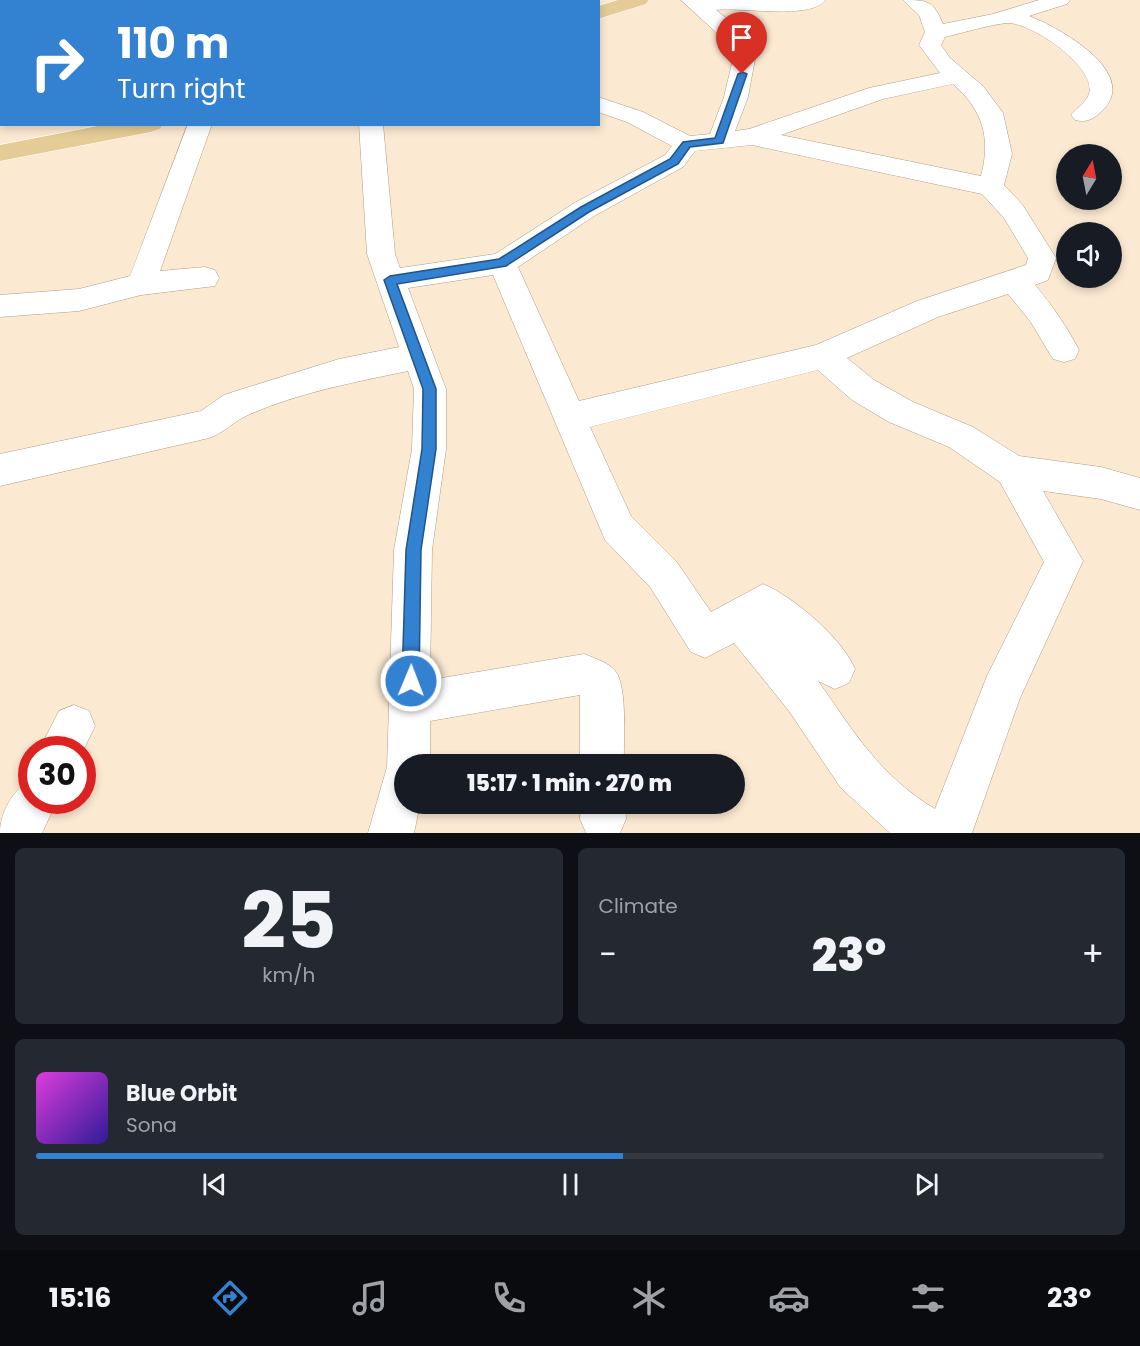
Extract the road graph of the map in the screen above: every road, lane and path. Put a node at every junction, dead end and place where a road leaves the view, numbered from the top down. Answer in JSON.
{"nodes":[{"id":1,"x":639,"y":0,"type":"edge"},
{"id":2,"x":815,"y":0,"type":"edge"},
{"id":3,"x":914,"y":0,"type":"edge"},
{"id":4,"x":1060,"y":0,"type":"edge"},
{"id":5,"x":695,"y":3,"type":"edge"},
{"id":6,"x":600,"y":12,"type":"edge"},
{"id":7,"x":1008,"y":16,"type":"junction"},
{"id":8,"x":936,"y":32,"type":"junction"},
{"id":9,"x":958,"y":76,"type":"junction"},
{"id":10,"x":600,"y":105,"type":"edge"},
{"id":11,"x":1083,"y":115,"type":"dead end"},
{"id":12,"x":54,"y":126,"type":"edge"},
{"id":13,"x":141,"y":126,"type":"edge"},
{"id":14,"x":199,"y":126,"type":"edge"},
{"id":15,"x":371,"y":126,"type":"edge"},
{"id":16,"x":0,"y":136,"type":"edge"},
{"id":17,"x":752,"y":137,"type":"junction"},
{"id":18,"x":719,"y":141,"type":"junction"},
{"id":19,"x":687,"y":144,"type":"junction"},
{"id":20,"x":0,"y":153,"type":"edge"},
{"id":21,"x":991,"y":187,"type":"junction"},
{"id":22,"x":502,"y":263,"type":"junction"},
{"id":23,"x":206,"y":278,"type":"dead end"},
{"id":24,"x":390,"y":280,"type":"junction"},
{"id":25,"x":1016,"y":282,"type":"junction"},
{"id":26,"x":141,"y":284,"type":"junction"},
{"id":27,"x":0,"y":306,"type":"edge"},
{"id":28,"x":1064,"y":350,"type":"dead end"},
{"id":29,"x":418,"y":356,"type":"junction"},
{"id":30,"x":823,"y":356,"type":"junction"},
{"id":31,"x":569,"y":418,"type":"junction"},
{"id":32,"x":0,"y":470,"type":"edge"},
{"id":33,"x":1012,"y":471,"type":"junction"},
{"id":34,"x":1140,"y":494,"type":"edge"},
{"id":35,"x":739,"y":618,"type":"junction"},
{"id":36,"x":835,"y":669,"type":"dead end"},
{"id":37,"x":411,"y":704,"type":"junction"},
{"id":38,"x":409,"y":754,"type":"edge"},
{"id":39,"x":602,"y":754,"type":"edge"},
{"id":40,"x":396,"y":814,"type":"edge"},
{"id":41,"x":391,"y":833,"type":"edge"},
{"id":42,"x":932,"y":833,"type":"edge"},
{"id":43,"x":949,"y":833,"type":"edge"}],
"edges":[{"from":1,"to":6,"type":"main road"},
{"from":2,"to":5,"type":"street"},
{"from":3,"to":8,"type":"street"},
{"from":4,"to":7,"type":"street"},
{"from":5,"to":18,"type":"street"},
{"from":7,"to":8,"type":"street"},
{"from":7,"to":11,"type":"street"},
{"from":8,"to":9,"type":"street"},
{"from":9,"to":17,"type":"street"},
{"from":9,"to":21,"type":"street"},
{"from":10,"to":19,"type":"street"},
{"from":12,"to":16,"type":"main road"},
{"from":13,"to":20,"type":"main road"},
{"from":14,"to":26,"type":"street"},
{"from":15,"to":24,"type":"street"},
{"from":17,"to":18,"type":"street"},
{"from":17,"to":21,"type":"street"},
{"from":18,"to":19,"type":"street"},
{"from":19,"to":22,"type":"street"},
{"from":21,"to":25,"type":"street"},
{"from":22,"to":24,"type":"street"},
{"from":22,"to":31,"type":"street"},
{"from":23,"to":26,"type":"street"},
{"from":24,"to":29,"type":"street"},
{"from":25,"to":28,"type":"street"},
{"from":25,"to":30,"type":"street"},
{"from":26,"to":27,"type":"street"},
{"from":29,"to":32,"type":"street"},
{"from":29,"to":37,"type":"street"},
{"from":30,"to":31,"type":"street"},
{"from":30,"to":33,"type":"street"},
{"from":31,"to":35,"type":"street"},
{"from":33,"to":34,"type":"street"},
{"from":33,"to":43,"type":"street"},
{"from":35,"to":36,"type":"street"},
{"from":35,"to":42,"type":"street"},
{"from":37,"to":38,"type":"street"},
{"from":37,"to":39,"type":"street"},
{"from":40,"to":41,"type":"street"}]}
